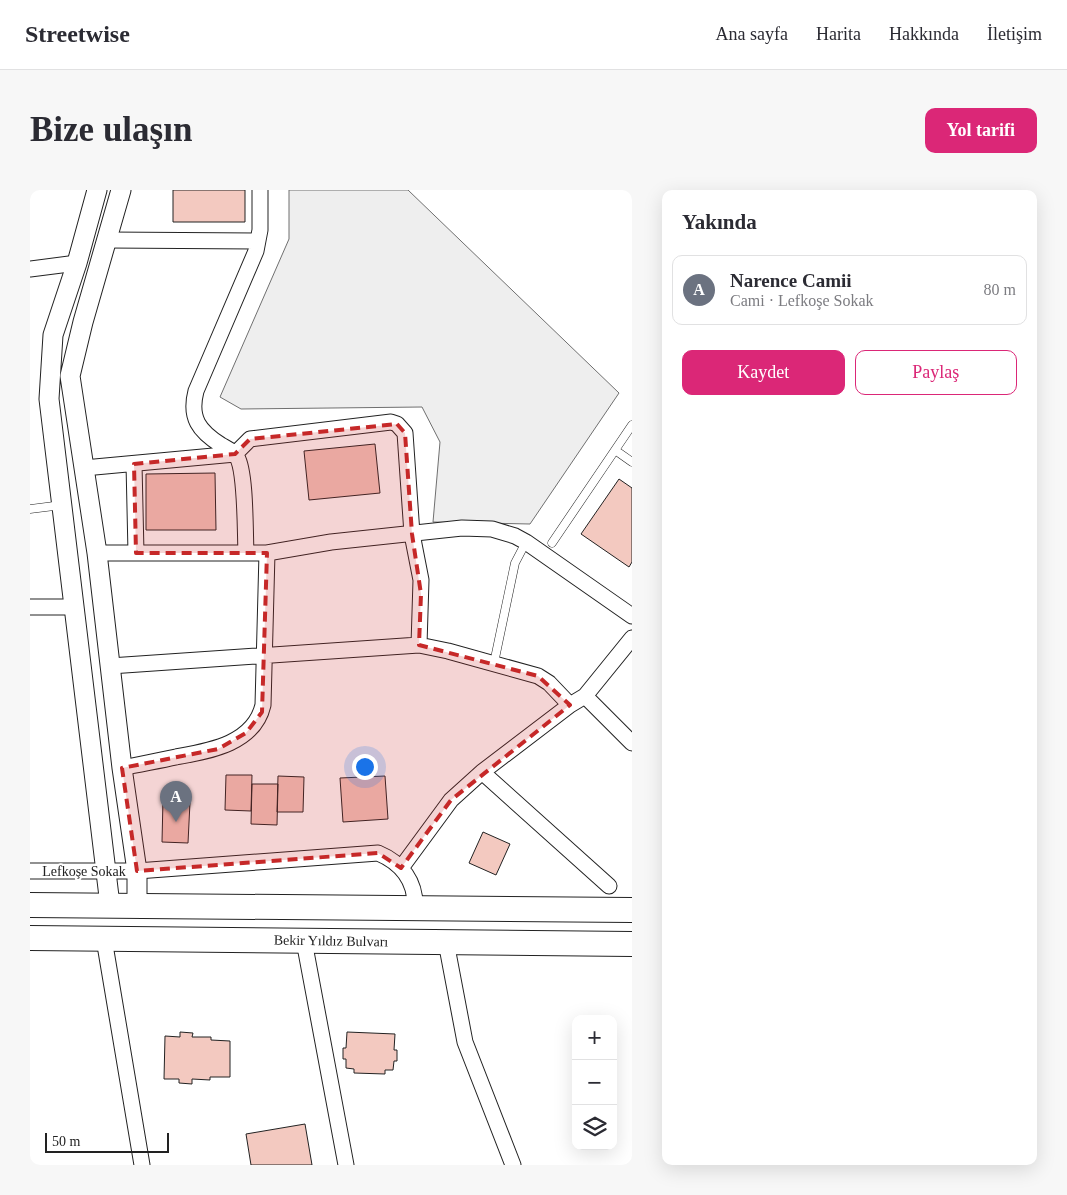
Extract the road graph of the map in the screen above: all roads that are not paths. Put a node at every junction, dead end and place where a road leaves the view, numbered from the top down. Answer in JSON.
{"nodes":[{"id":1,"x":97,"y":190,"type":"edge"},
{"id":2,"x":121,"y":190,"type":"edge"},
{"id":3,"x":260,"y":190,"type":"edge"},
{"id":4,"x":107,"y":240,"type":"junction"},
{"id":5,"x":258,"y":241,"type":"junction"},
{"id":6,"x":77,"y":263,"type":"junction"},
{"id":7,"x":30,"y":269,"type":"edge"},
{"id":8,"x":632,"y":424,"type":"edge"},
{"id":9,"x":615,"y":450,"type":"junction"},
{"id":10,"x":235,"y":454,"type":"junction"},
{"id":11,"x":632,"y":462,"type":"edge"},
{"id":12,"x":134,"y":464,"type":"junction"},
{"id":13,"x":84,"y":468,"type":"junction"},
{"id":14,"x":62,"y":505,"type":"junction"},
{"id":15,"x":30,"y":509,"type":"edge"},
{"id":16,"x":412,"y":534,"type":"junction"},
{"id":17,"x":526,"y":542,"type":"junction"},
{"id":18,"x":552,"y":543,"type":"dead end"},
{"id":19,"x":97,"y":553,"type":"junction"},
{"id":20,"x":136,"y":553,"type":"junction"},
{"id":21,"x":246,"y":553,"type":"junction"},
{"id":22,"x":267,"y":553,"type":"junction"},
{"id":23,"x":30,"y":607,"type":"edge"},
{"id":24,"x":74,"y":607,"type":"junction"},
{"id":25,"x":632,"y":616,"type":"edge"},
{"id":26,"x":419,"y":645,"type":"junction"},
{"id":27,"x":630,"y":646,"type":"edge"},
{"id":28,"x":265,"y":656,"type":"junction"},
{"id":29,"x":494,"y":663,"type":"junction"},
{"id":30,"x":110,"y":666,"type":"junction"},
{"id":31,"x":585,"y":696,"type":"junction"},
{"id":32,"x":570,"y":705,"type":"junction"},
{"id":33,"x":632,"y":743,"type":"edge"},
{"id":34,"x":122,"y":768,"type":"junction"},
{"id":35,"x":482,"y":772,"type":"junction"},
{"id":36,"x":401,"y":868,"type":"junction"},
{"id":37,"x":30,"y":871,"type":"edge"},
{"id":38,"x":106,"y":871,"type":"junction"},
{"id":39,"x":137,"y":871,"type":"junction"},
{"id":40,"x":609,"y":886,"type":"dead end"},
{"id":41,"x":30,"y":904,"type":"edge"},
{"id":42,"x":110,"y":905,"type":"junction"},
{"id":43,"x":137,"y":906,"type":"junction"},
{"id":44,"x":415,"y":908,"type":"junction"},
{"id":45,"x":632,"y":910,"type":"edge"},
{"id":46,"x":30,"y":938,"type":"edge"},
{"id":47,"x":104,"y":939,"type":"junction"},
{"id":48,"x":304,"y":941,"type":"junction"},
{"id":49,"x":446,"y":942,"type":"junction"},
{"id":50,"x":632,"y":944,"type":"edge"},
{"id":51,"x":142,"y":1165,"type":"edge"},
{"id":52,"x":346,"y":1165,"type":"edge"},
{"id":53,"x":514,"y":1165,"type":"edge"}],
"edges":[{"from":1,"to":6,"type":"street"},
{"from":2,"to":4,"type":"street"},
{"from":3,"to":5,"type":"street"},
{"from":4,"to":5,"type":"street"},
{"from":4,"to":13,"type":"street"},
{"from":5,"to":10,"type":"street"},
{"from":6,"to":7,"type":"street"},
{"from":6,"to":14,"type":"street"},
{"from":8,"to":9,"type":"lane"},
{"from":9,"to":11,"type":"lane"},
{"from":9,"to":18,"type":"lane"},
{"from":10,"to":12,"type":"street"},
{"from":10,"to":16,"type":"street"},
{"from":10,"to":21,"type":"street"},
{"from":12,"to":13,"type":"street"},
{"from":12,"to":20,"type":"street"},
{"from":13,"to":19,"type":"street"},
{"from":14,"to":15,"type":"lane"},
{"from":14,"to":24,"type":"street"},
{"from":16,"to":17,"type":"street"},
{"from":16,"to":22,"type":"street"},
{"from":16,"to":26,"type":"street"},
{"from":17,"to":25,"type":"street"},
{"from":17,"to":29,"type":"lane"},
{"from":19,"to":20,"type":"street"},
{"from":19,"to":30,"type":"street"},
{"from":20,"to":21,"type":"street"},
{"from":21,"to":22,"type":"street"},
{"from":22,"to":28,"type":"street"},
{"from":23,"to":24,"type":"street"},
{"from":24,"to":38,"type":"street"},
{"from":26,"to":28,"type":"street"},
{"from":26,"to":29,"type":"street"},
{"from":27,"to":31,"type":"street"},
{"from":28,"to":30,"type":"street"},
{"from":28,"to":34,"type":"street"},
{"from":29,"to":32,"type":"street"},
{"from":30,"to":34,"type":"street"},
{"from":31,"to":32,"type":"street"},
{"from":31,"to":33,"type":"street"},
{"from":32,"to":35,"type":"street"},
{"from":34,"to":39,"type":"street"},
{"from":35,"to":36,"type":"street"},
{"from":35,"to":40,"type":"street"},
{"from":36,"to":39,"type":"street","name":"Lefkoşe Sokak"},
{"from":36,"to":44,"type":"street"},
{"from":37,"to":38,"type":"street","name":"Lefkoşe Sokak"},
{"from":38,"to":39,"type":"street","name":"Lefkoşe Sokak"},
{"from":38,"to":42,"type":"street"},
{"from":39,"to":43,"type":"street"},
{"from":41,"to":42,"type":"main road"},
{"from":42,"to":43,"type":"main road"},
{"from":43,"to":44,"type":"main road"},
{"from":44,"to":45,"type":"main road"},
{"from":46,"to":47,"type":"main road","name":"Bekir Yıldız Bulvarı"},
{"from":47,"to":48,"type":"main road","name":"Bekir Yıldız Bulvarı"},
{"from":47,"to":51,"type":"street"},
{"from":48,"to":49,"type":"main road","name":"Bekir Yıldız Bulvarı"},
{"from":48,"to":52,"type":"street"},
{"from":49,"to":50,"type":"main road","name":"Bekir Yıldız Bulvarı"},
{"from":49,"to":53,"type":"street"}]}
